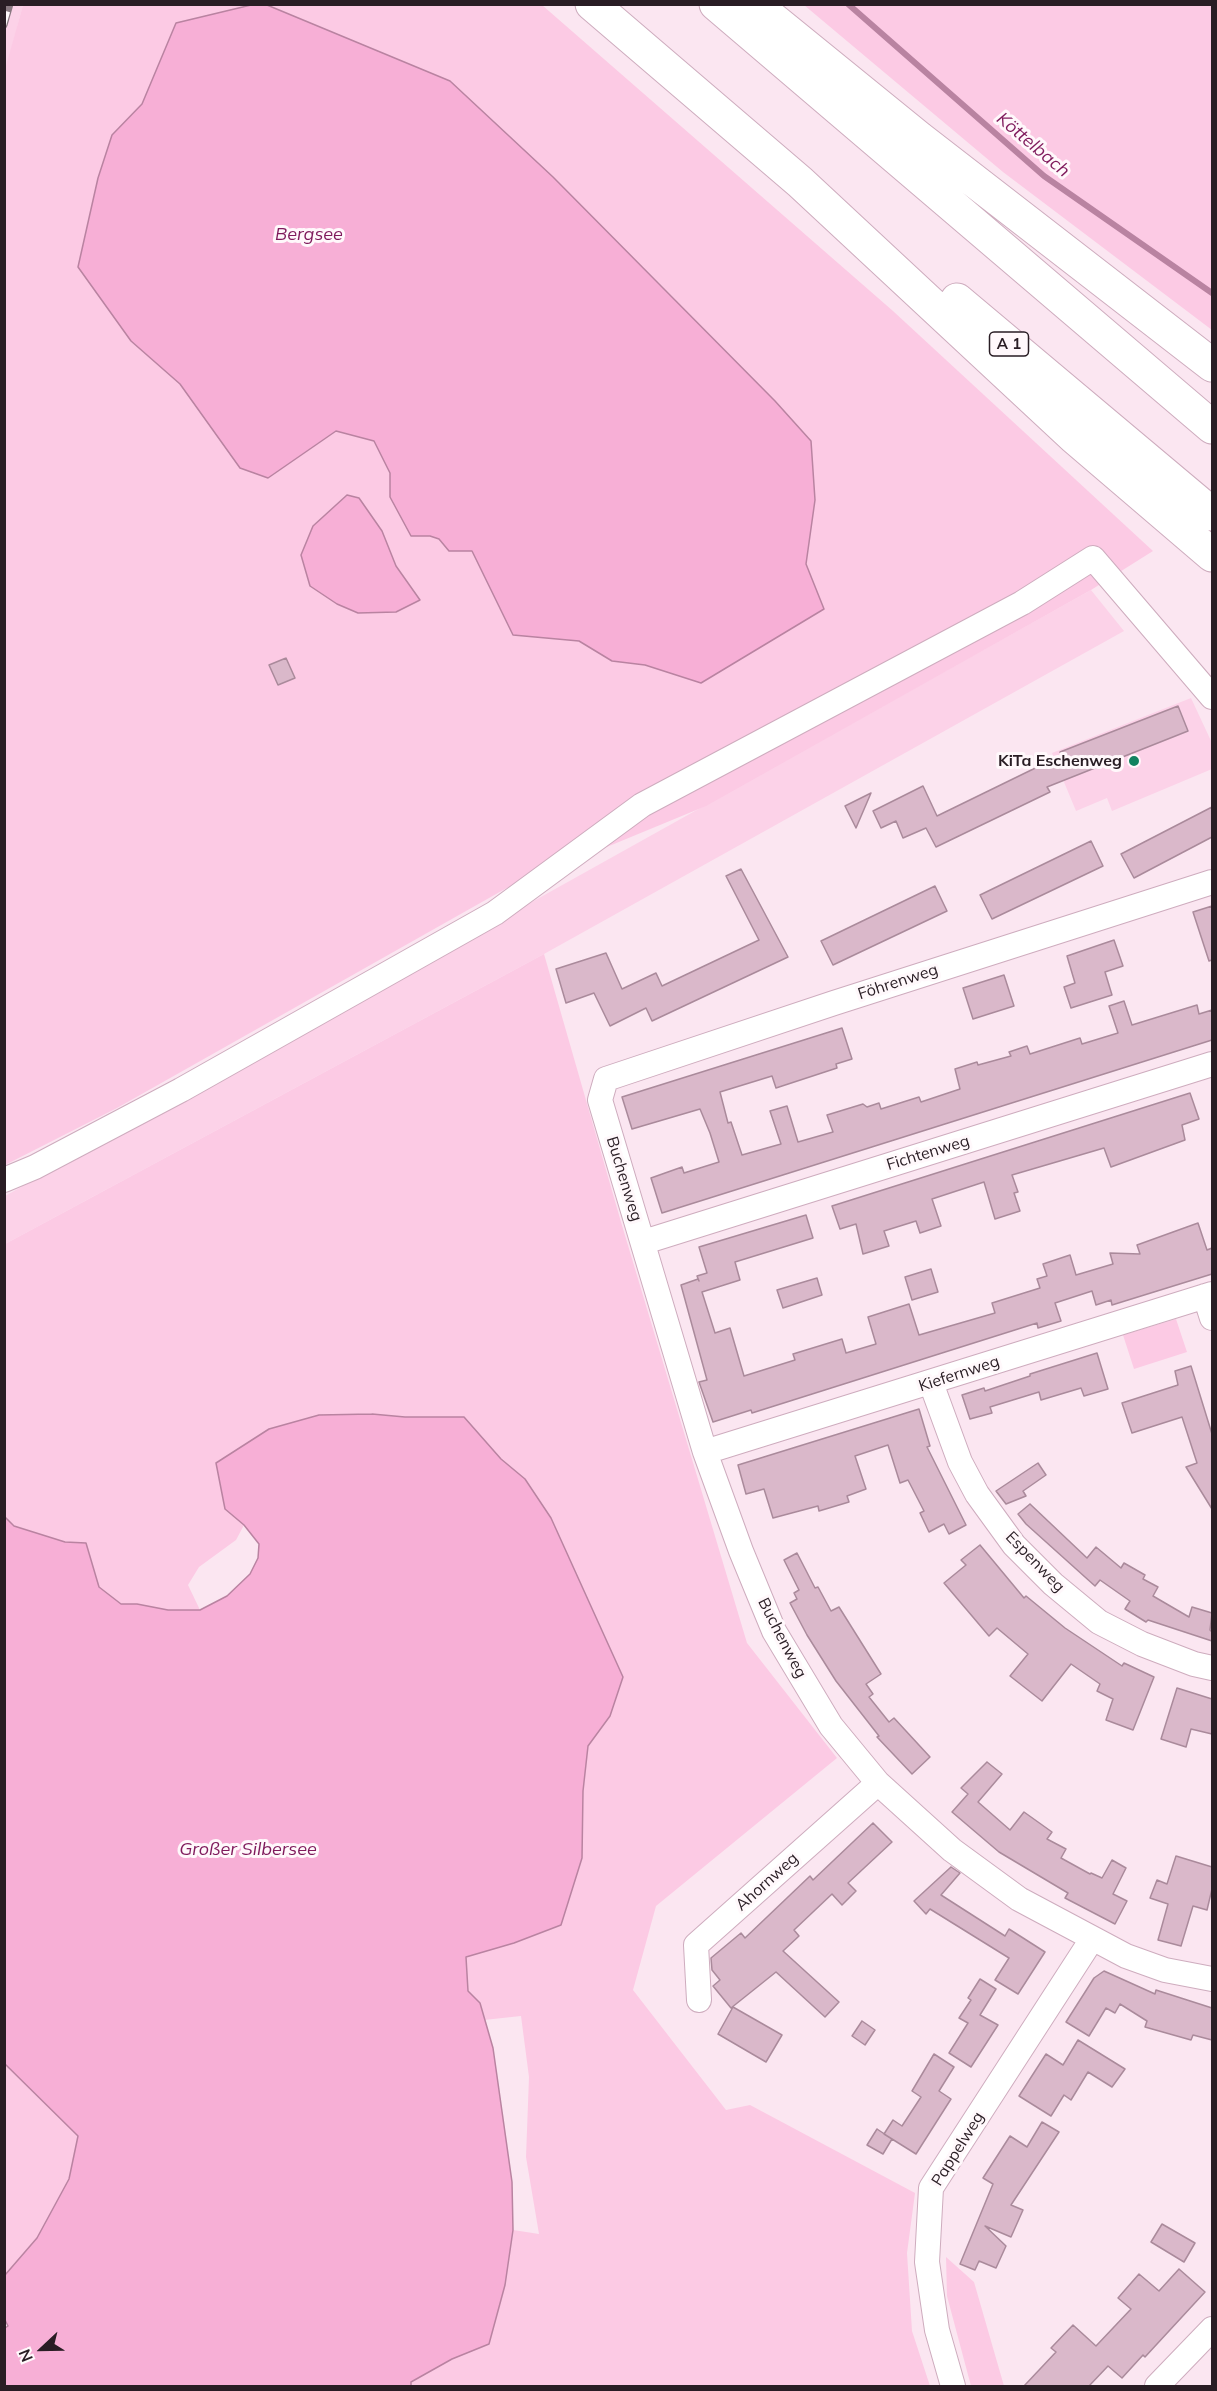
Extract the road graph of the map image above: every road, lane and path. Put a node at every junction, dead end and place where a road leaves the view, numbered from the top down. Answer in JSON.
{"nodes":[{"id":1,"x":592,"y":4,"type":"edge"},
{"id":2,"x":716,"y":4,"type":"edge"},
{"id":3,"x":754,"y":4,"type":"edge"},
{"id":4,"x":800,"y":182,"type":"junction"},
{"id":5,"x":1212,"y":365,"type":"edge"},
{"id":6,"x":1212,"y":427,"type":"edge"},
{"id":7,"x":1212,"y":514,"type":"edge"},
{"id":8,"x":1212,"y":555,"type":"edge"},
{"id":9,"x":1212,"y":697,"type":"edge"},
{"id":10,"x":1212,"y":882,"type":"edge"},
{"id":11,"x":1212,"y":1064,"type":"edge"},
{"id":12,"x":600,"y":1101,"type":"joint"},
{"id":13,"x":4,"y":1180,"type":"edge"},
{"id":14,"x":644,"y":1242,"type":"junction"},
{"id":15,"x":1210,"y":1302,"type":"edge"},
{"id":16,"x":931,"y":1383,"type":"junction"},
{"id":17,"x":705,"y":1452,"type":"junction"},
{"id":18,"x":1212,"y":1668,"type":"edge"},
{"id":19,"x":878,"y":1783,"type":"junction"},
{"id":20,"x":1092,"y":1939,"type":"junction"},
{"id":21,"x":1212,"y":1979,"type":"edge"},
{"id":22,"x":699,"y":2000,"type":"dead end"},
{"id":23,"x":1212,"y":2329,"type":"edge"},
{"id":24,"x":953,"y":2386,"type":"edge"},
{"id":25,"x":1157,"y":2386,"type":"edge"}],
"edges":[{"from":1,"to":4,"type":"highway","number":"A 1"},
{"from":2,"to":6,"type":"highway"},
{"from":3,"to":5,"type":"highway"},
{"from":4,"to":7,"type":"highway","number":"A 1"},
{"from":4,"to":8,"type":"highway"},
{"from":9,"to":13,"type":"street"},
{"from":10,"to":12,"type":"street","name":"Föhrenweg"},
{"from":11,"to":14,"type":"street","name":"Fichtenweg"},
{"from":12,"to":14,"type":"street","name":"Buchenweg"},
{"from":14,"to":17,"type":"street","name":"Buchenweg"},
{"from":15,"to":16,"type":"street","name":"Kiefernweg"},
{"from":16,"to":17,"type":"street","name":"Kiefernweg"},
{"from":16,"to":18,"type":"street","name":"Espenweg"},
{"from":17,"to":19,"type":"street","name":"Buchenweg"},
{"from":19,"to":20,"type":"street","name":"Buchenweg"},
{"from":19,"to":22,"type":"street","name":"Ahornweg"},
{"from":20,"to":21,"type":"street","name":"Buchenweg"},
{"from":20,"to":24,"type":"street","name":"Pappelweg"},
{"from":23,"to":25,"type":"street"}]}
